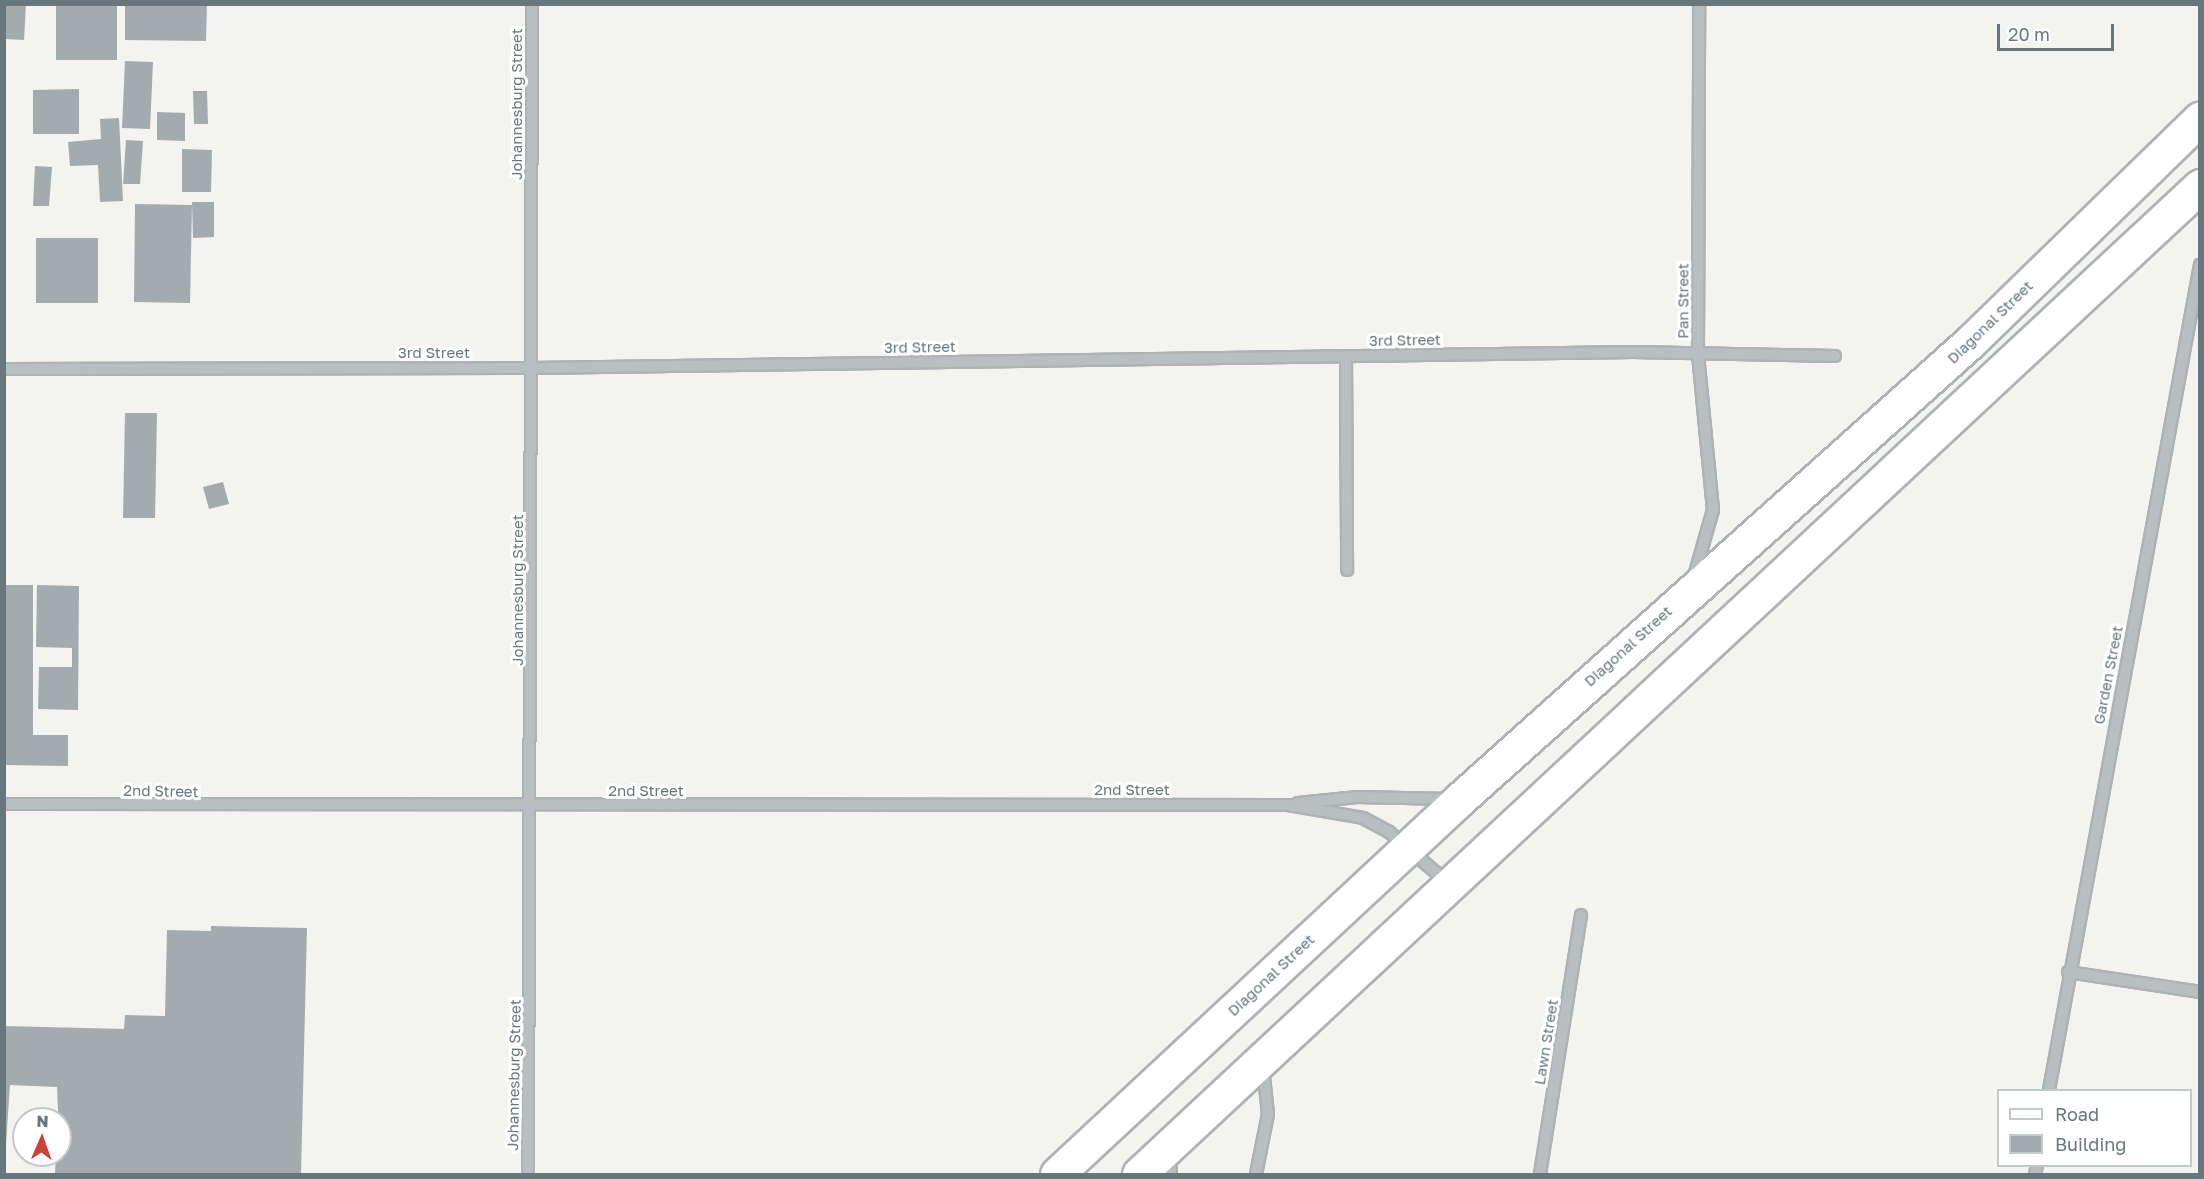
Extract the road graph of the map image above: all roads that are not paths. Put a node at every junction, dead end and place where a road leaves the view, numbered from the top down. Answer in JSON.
{"nodes":[{"id":1,"x":532,"y":4,"type":"edge"},
{"id":2,"x":1699,"y":4,"type":"edge"},
{"id":3,"x":2199,"y":118,"type":"edge"},
{"id":4,"x":2199,"y":186,"type":"edge"},
{"id":5,"x":2199,"y":265,"type":"edge"},
{"id":6,"x":1698,"y":354,"type":"junction"},
{"id":7,"x":1346,"y":356,"type":"junction"},
{"id":8,"x":1835,"y":356,"type":"dead end"},
{"id":9,"x":533,"y":368,"type":"junction"},
{"id":10,"x":4,"y":369,"type":"edge"},
{"id":11,"x":1347,"y":570,"type":"dead end"},
{"id":12,"x":1687,"y":593,"type":"junction"},
{"id":13,"x":1460,"y":800,"type":"junction"},
{"id":14,"x":4,"y":804,"type":"edge"},
{"id":15,"x":1288,"y":805,"type":"junction"},
{"id":16,"x":532,"y":806,"type":"junction"},
{"id":17,"x":1407,"y":848,"type":"junction"},
{"id":18,"x":1450,"y":885,"type":"junction"},
{"id":19,"x":1581,"y":915,"type":"dead end"},
{"id":20,"x":2068,"y":972,"type":"junction"},
{"id":21,"x":2199,"y":992,"type":"edge"},
{"id":22,"x":1261,"y":1061,"type":"junction"},
{"id":23,"x":2049,"y":1089,"type":"edge"},
{"id":24,"x":1170,"y":1160,"type":"edge"},
{"id":25,"x":528,"y":1174,"type":"edge"},
{"id":26,"x":1057,"y":1174,"type":"edge"},
{"id":27,"x":1139,"y":1174,"type":"edge"},
{"id":28,"x":1256,"y":1174,"type":"edge"},
{"id":29,"x":1540,"y":1174,"type":"edge"}],
"edges":[{"from":1,"to":9,"type":"street","name":"Johannesburg Street"},
{"from":2,"to":6,"type":"street","name":"Pan Street"},
{"from":3,"to":12,"type":"main road","name":"Diagonal Street"},
{"from":4,"to":18,"type":"main road"},
{"from":5,"to":20,"type":"street","name":"Garden Street"},
{"from":6,"to":7,"type":"street","name":"3rd Street"},
{"from":6,"to":8,"type":"street","name":"3rd Street"},
{"from":6,"to":12,"type":"street","name":"Pan Street"},
{"from":7,"to":9,"type":"street","name":"3rd Street"},
{"from":7,"to":11,"type":"street"},
{"from":9,"to":10,"type":"street","name":"3rd Street"},
{"from":9,"to":16,"type":"street","name":"Johannesburg Street"},
{"from":12,"to":13,"type":"main road","name":"Diagonal Street"},
{"from":13,"to":15,"type":"street","name":"2nd Street"},
{"from":13,"to":17,"type":"main road","name":"Diagonal Street"},
{"from":14,"to":16,"type":"street","name":"2nd Street"},
{"from":15,"to":16,"type":"street","name":"2nd Street"},
{"from":15,"to":17,"type":"street","name":"2nd Street"},
{"from":16,"to":25,"type":"street","name":"Johannesburg Street"},
{"from":17,"to":18,"type":"street","name":"2nd Street"},
{"from":17,"to":26,"type":"main road","name":"Diagonal Street"},
{"from":18,"to":22,"type":"main road"},
{"from":19,"to":29,"type":"street","name":"Lawn Street"},
{"from":20,"to":21,"type":"street"},
{"from":20,"to":23,"type":"street","name":"Garden Street"},
{"from":22,"to":24,"type":"main road"},
{"from":22,"to":28,"type":"street"},
{"from":24,"to":27,"type":"main road"}]}
